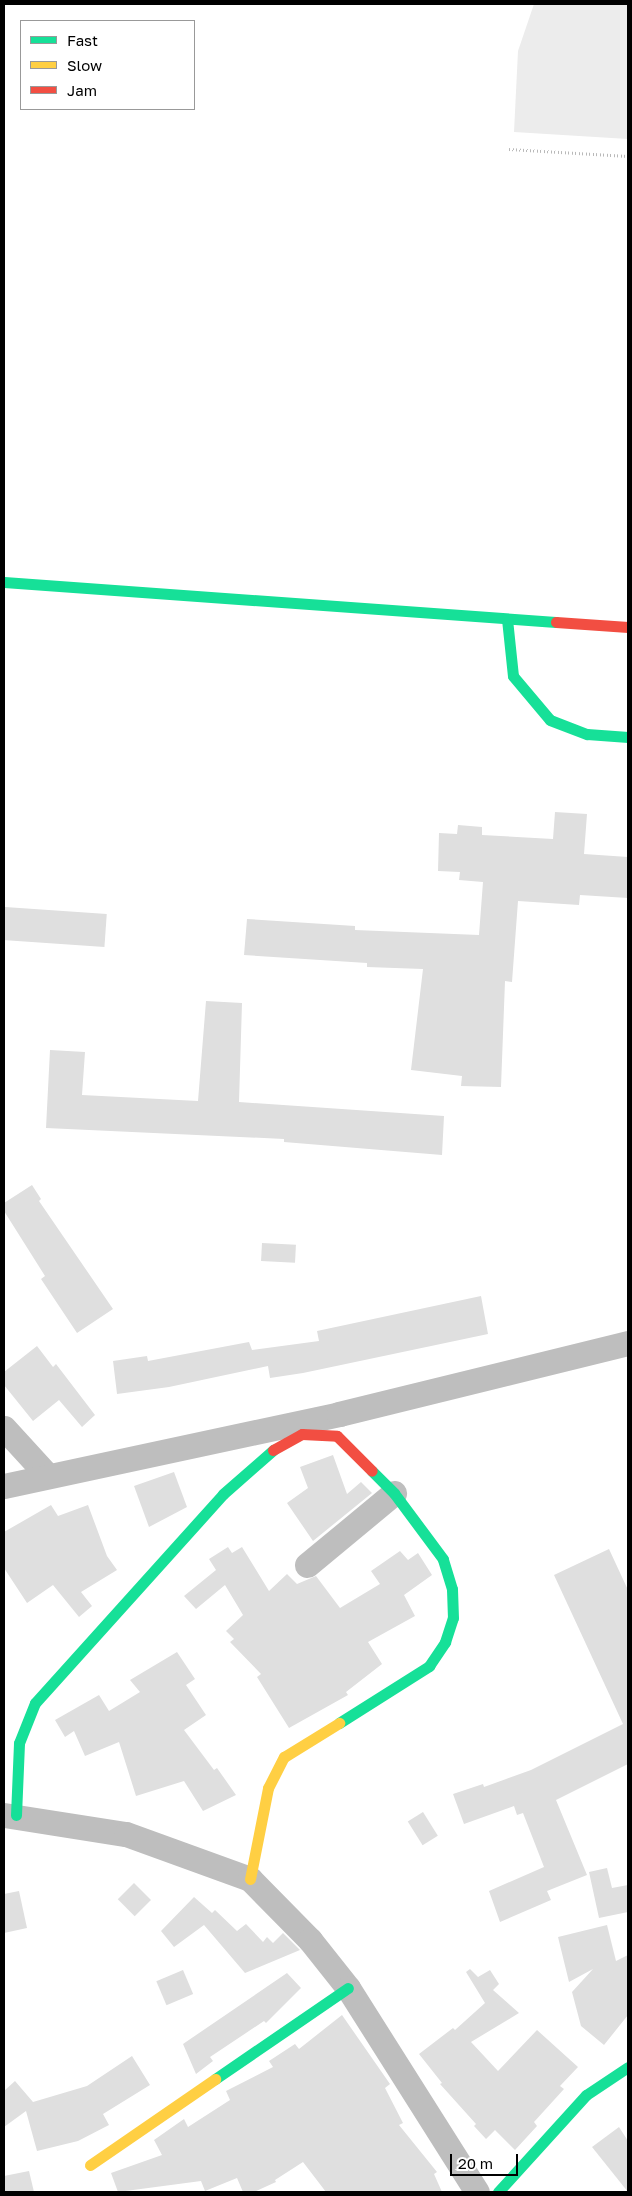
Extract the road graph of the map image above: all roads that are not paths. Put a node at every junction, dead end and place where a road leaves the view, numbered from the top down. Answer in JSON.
{"nodes":[{"id":1,"x":4,"y":582,"type":"edge"},
{"id":2,"x":507,"y":619,"type":"junction"},
{"id":3,"x":628,"y":627,"type":"edge"},
{"id":4,"x":628,"y":736,"type":"edge"},
{"id":5,"x":628,"y":1343,"type":"edge"},
{"id":6,"x":4,"y":1428,"type":"edge"},
{"id":7,"x":48,"y":1476,"type":"junction"},
{"id":8,"x":4,"y":1486,"type":"edge"},
{"id":9,"x":394,"y":1493,"type":"junction"},
{"id":10,"x":307,"y":1565,"type":"dead end"},
{"id":11,"x":11,"y":1780,"type":"edge"},
{"id":12,"x":10,"y":1815,"type":"edge"},
{"id":13,"x":250,"y":1879,"type":"junction"},
{"id":14,"x":348,"y":1988,"type":"junction"},
{"id":15,"x":628,"y":2067,"type":"edge"},
{"id":16,"x":90,"y":2165,"type":"dead end"},
{"id":17,"x":477,"y":2192,"type":"edge"},
{"id":18,"x":498,"y":2192,"type":"edge"}],
"edges":[{"from":1,"to":2,"type":"street"},
{"from":2,"to":3,"type":"street"},
{"from":2,"to":4,"type":"street"},
{"from":5,"to":7,"type":"street"},
{"from":6,"to":7,"type":"street"},
{"from":7,"to":8,"type":"street"},
{"from":9,"to":10,"type":"street"},
{"from":9,"to":11,"type":"street"},
{"from":9,"to":13,"type":"street"},
{"from":11,"to":12,"type":"street"},
{"from":12,"to":13,"type":"street"},
{"from":13,"to":14,"type":"street"},
{"from":14,"to":16,"type":"street"},
{"from":14,"to":17,"type":"street"},
{"from":15,"to":18,"type":"street"}]}
